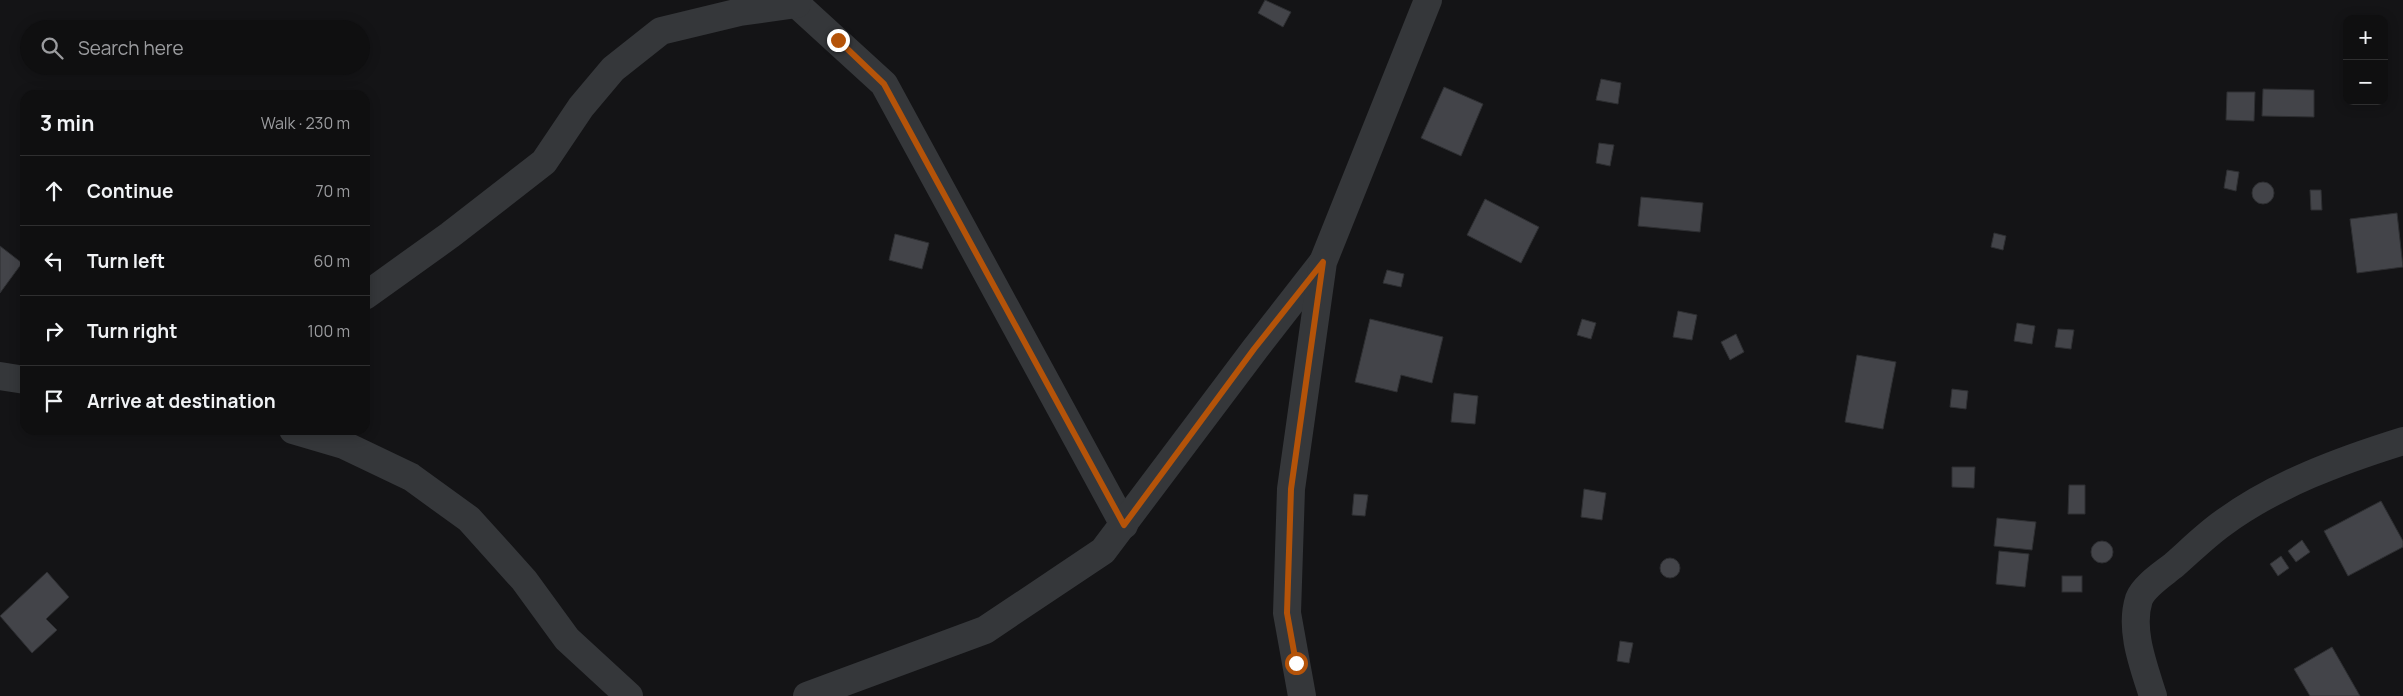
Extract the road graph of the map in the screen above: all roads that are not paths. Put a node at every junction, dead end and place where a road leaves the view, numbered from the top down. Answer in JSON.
{"nodes":[{"id":1,"x":1428,"y":0,"type":"edge"},
{"id":2,"x":795,"y":2,"type":"edge"},
{"id":3,"x":1323,"y":262,"type":"junction"},
{"id":4,"x":370,"y":292,"type":"edge"},
{"id":5,"x":0,"y":376,"type":"edge"},
{"id":6,"x":20,"y":379,"type":"edge"},
{"id":7,"x":310,"y":435,"type":"edge"},
{"id":8,"x":2403,"y":441,"type":"edge"},
{"id":9,"x":1124,"y":525,"type":"junction"},
{"id":10,"x":629,"y":696,"type":"edge"},
{"id":11,"x":807,"y":696,"type":"edge"},
{"id":12,"x":1302,"y":696,"type":"edge"},
{"id":13,"x":2153,"y":696,"type":"edge"}],
"edges":[{"from":1,"to":3,"type":"street"},
{"from":2,"to":4,"type":"street"},
{"from":2,"to":9,"type":"street"},
{"from":3,"to":9,"type":"street"},
{"from":3,"to":12,"type":"street"},
{"from":5,"to":6,"type":"street"},
{"from":7,"to":10,"type":"street"},
{"from":8,"to":13,"type":"street"},
{"from":9,"to":11,"type":"street"}]}
